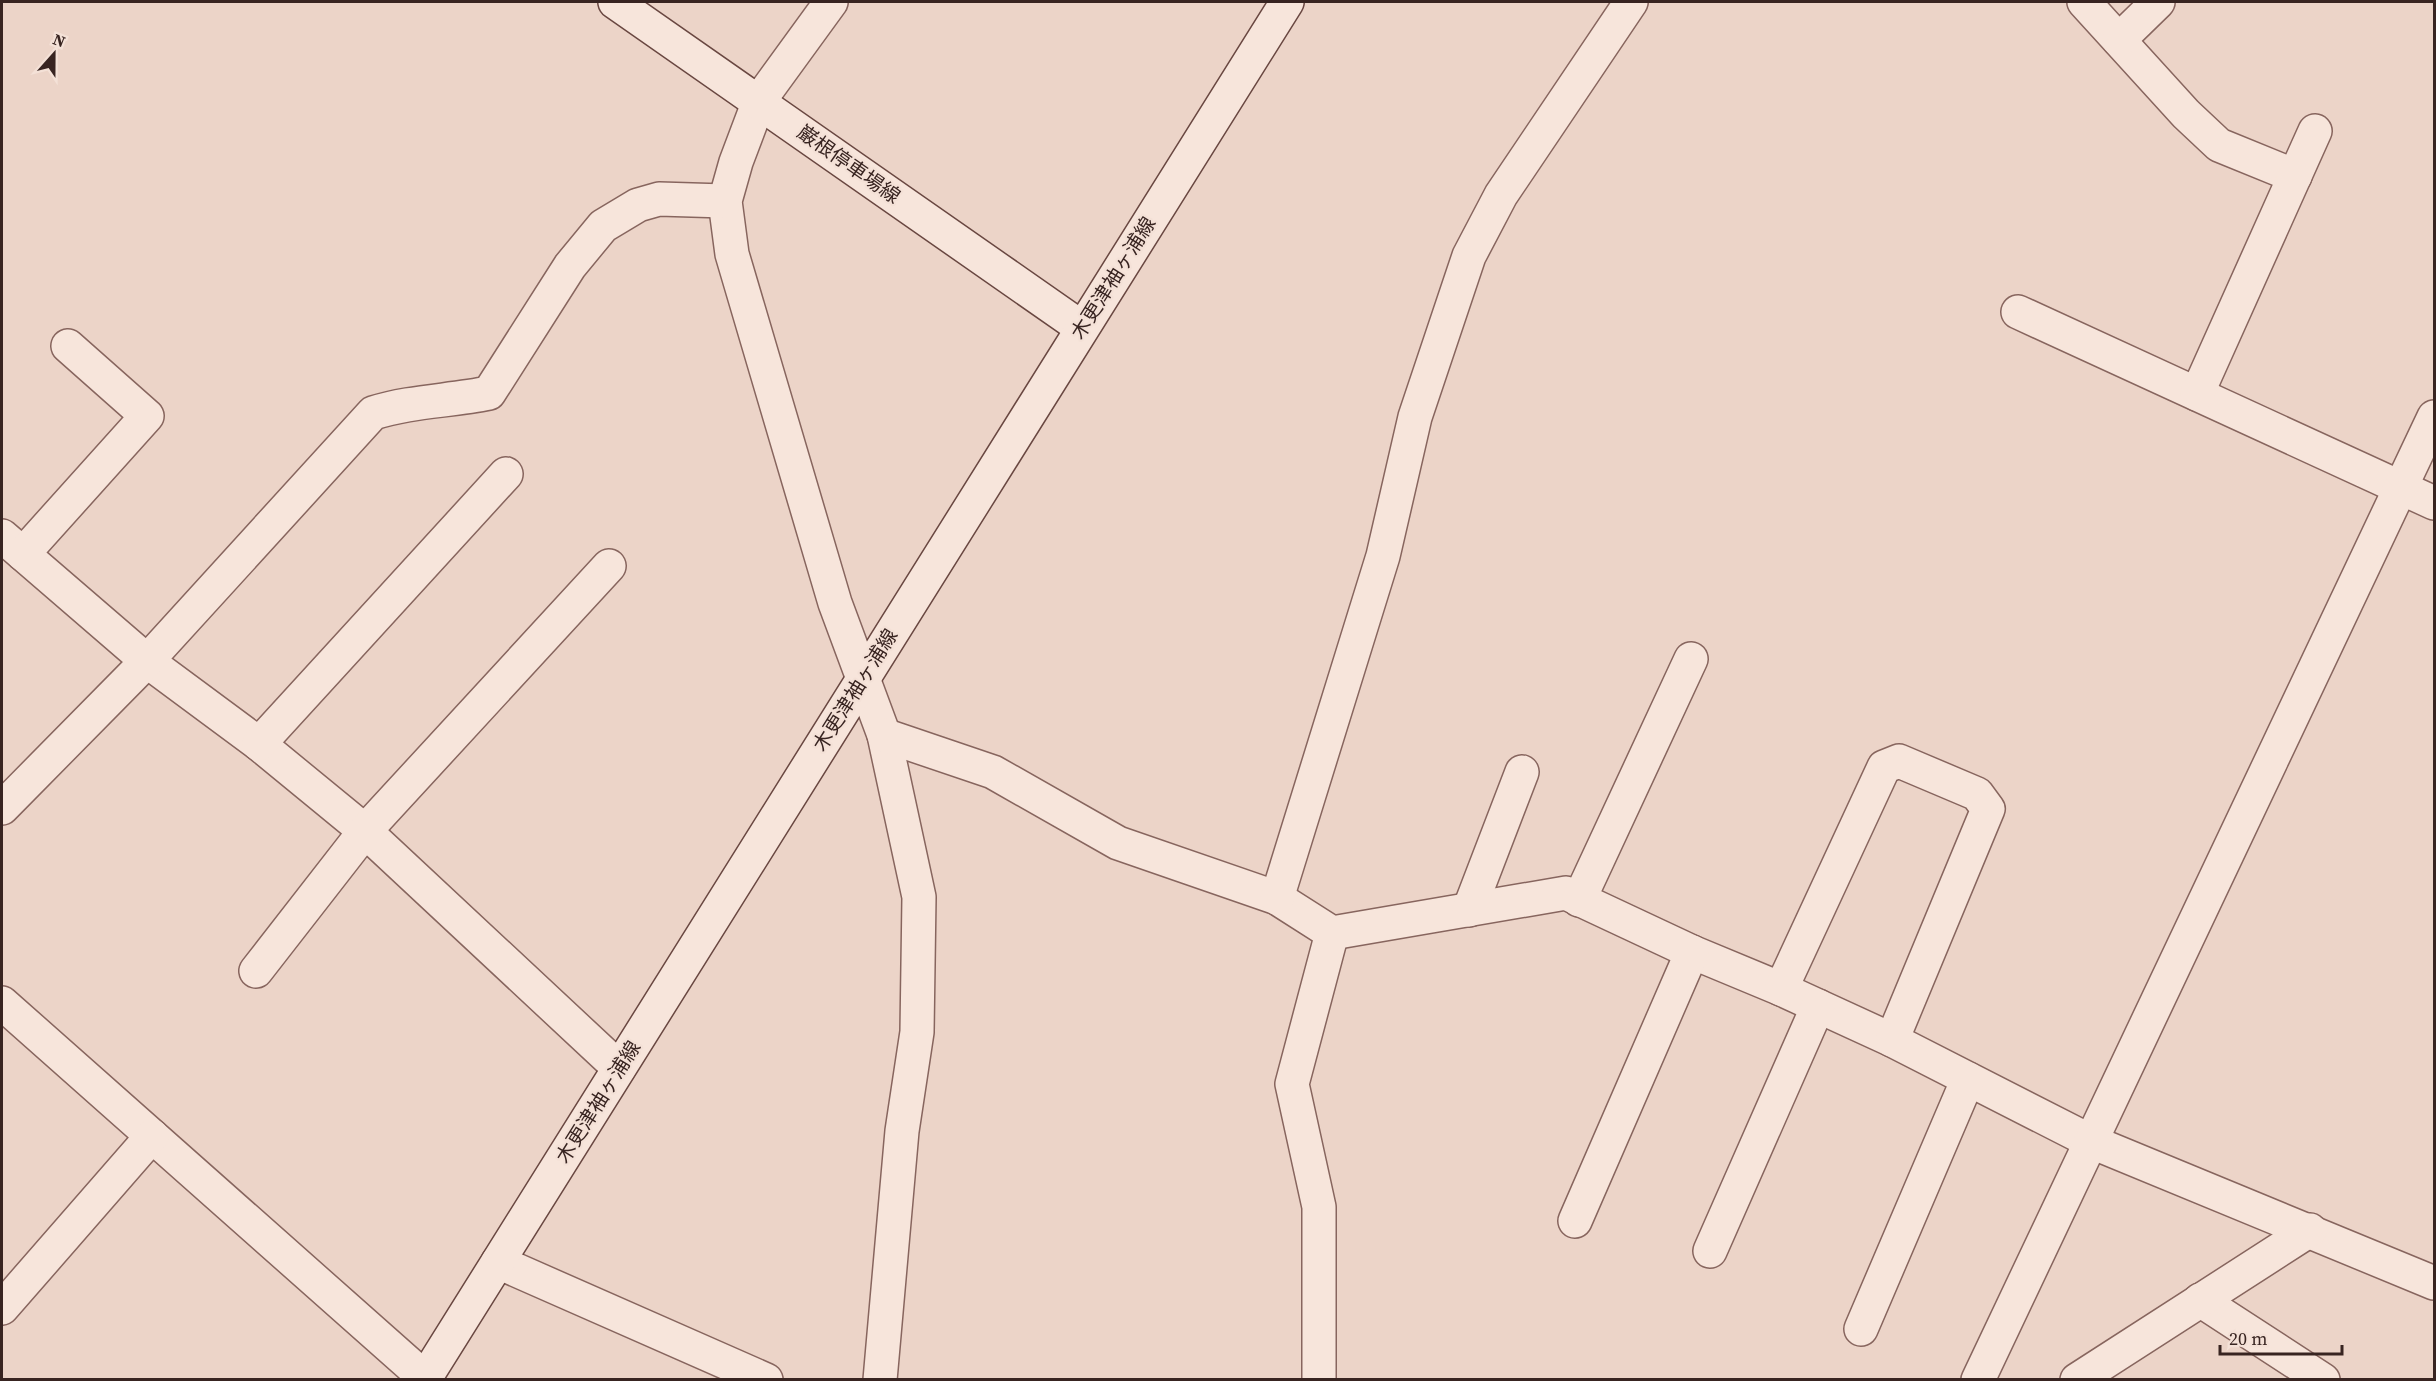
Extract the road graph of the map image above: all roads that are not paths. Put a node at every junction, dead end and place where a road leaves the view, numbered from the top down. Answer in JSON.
{"nodes":[{"id":1,"x":615,"y":2,"type":"edge"},
{"id":2,"x":831,"y":2,"type":"edge"},
{"id":3,"x":1287,"y":2,"type":"edge"},
{"id":4,"x":1631,"y":2,"type":"edge"},
{"id":5,"x":2084,"y":2,"type":"edge"},
{"id":6,"x":2158,"y":2,"type":"edge"},
{"id":7,"x":2119,"y":40,"type":"junction"},
{"id":8,"x":759,"y":101,"type":"junction"},
{"id":9,"x":2315,"y":131,"type":"dead end"},
{"id":10,"x":2295,"y":176,"type":"junction"},
{"id":11,"x":725,"y":201,"type":"junction"},
{"id":12,"x":2018,"y":312,"type":"dead end"},
{"id":13,"x":1082,"y":328,"type":"junction"},
{"id":14,"x":68,"y":346,"type":"dead end"},
{"id":15,"x":2197,"y":394,"type":"junction"},
{"id":16,"x":2434,"y":417,"type":"edge"},
{"id":17,"x":506,"y":474,"type":"dead end"},
{"id":18,"x":2401,"y":487,"type":"junction"},
{"id":19,"x":2434,"y":502,"type":"edge"},
{"id":20,"x":12,"y":545,"type":"edge"},
{"id":21,"x":609,"y":566,"type":"dead end"},
{"id":22,"x":1691,"y":659,"type":"dead end"},
{"id":23,"x":147,"y":661,"type":"junction"},
{"id":24,"x":863,"y":678,"type":"junction"},
{"id":25,"x":884,"y":735,"type":"junction"},
{"id":26,"x":259,"y":744,"type":"junction"},
{"id":27,"x":1522,"y":772,"type":"dead end"},
{"id":28,"x":2,"y":808,"type":"edge"},
{"id":29,"x":365,"y":831,"type":"junction"},
{"id":30,"x":1277,"y":898,"type":"junction"},
{"id":31,"x":1580,"y":900,"type":"junction"},
{"id":32,"x":1469,"y":910,"type":"junction"},
{"id":33,"x":1332,"y":933,"type":"junction"},
{"id":34,"x":1692,"y":952,"type":"junction"},
{"id":35,"x":256,"y":971,"type":"dead end"},
{"id":36,"x":1781,"y":989,"type":"junction"},
{"id":37,"x":2,"y":1003,"type":"edge"},
{"id":38,"x":1818,"y":1006,"type":"junction"},
{"id":39,"x":1892,"y":1040,"type":"junction"},
{"id":40,"x":619,"y":1068,"type":"junction"},
{"id":41,"x":1968,"y":1079,"type":"junction"},
{"id":42,"x":152,"y":1136,"type":"junction"},
{"id":43,"x":2092,"y":1142,"type":"junction"},
{"id":44,"x":1575,"y":1221,"type":"dead end"},
{"id":45,"x":2310,"y":1230,"type":"junction"},
{"id":46,"x":1710,"y":1251,"type":"dead end"},
{"id":47,"x":498,"y":1262,"type":"junction"},
{"id":48,"x":2434,"y":1283,"type":"edge"},
{"id":49,"x":2200,"y":1300,"type":"junction"},
{"id":50,"x":2,"y":1308,"type":"edge"},
{"id":51,"x":1861,"y":1329,"type":"dead end"},
{"id":52,"x":425,"y":1379,"type":"edge"},
{"id":53,"x":2078,"y":1379,"type":"edge"},
{"id":54,"x":766,"y":1380,"type":"edge"},
{"id":55,"x":880,"y":1380,"type":"edge"},
{"id":56,"x":1319,"y":1380,"type":"edge"},
{"id":57,"x":1978,"y":1380,"type":"edge"},
{"id":58,"x":2323,"y":1380,"type":"edge"}],
"edges":[{"from":1,"to":8,"type":"street","name":"巌根停車場線"},
{"from":2,"to":8,"type":"street"},
{"from":3,"to":13,"type":"street","name":"木更津袖ヶ浦線"},
{"from":4,"to":30,"type":"street"},
{"from":5,"to":7,"type":"street"},
{"from":6,"to":7,"type":"street"},
{"from":7,"to":10,"type":"street"},
{"from":8,"to":11,"type":"street"},
{"from":8,"to":13,"type":"street","name":"巌根停車場線"},
{"from":9,"to":10,"type":"street"},
{"from":10,"to":15,"type":"street"},
{"from":11,"to":23,"type":"street"},
{"from":11,"to":24,"type":"street"},
{"from":12,"to":15,"type":"street"},
{"from":13,"to":24,"type":"street","name":"木更津袖ヶ浦線"},
{"from":14,"to":20,"type":"street"},
{"from":15,"to":18,"type":"street"},
{"from":16,"to":18,"type":"street"},
{"from":17,"to":26,"type":"street"},
{"from":18,"to":19,"type":"street"},
{"from":18,"to":43,"type":"street"},
{"from":20,"to":23,"type":"street"},
{"from":21,"to":29,"type":"street"},
{"from":22,"to":31,"type":"street"},
{"from":23,"to":26,"type":"street"},
{"from":23,"to":28,"type":"street"},
{"from":24,"to":25,"type":"street"},
{"from":24,"to":40,"type":"street","name":"木更津袖ヶ浦線"},
{"from":25,"to":30,"type":"street"},
{"from":25,"to":55,"type":"street"},
{"from":26,"to":29,"type":"street"},
{"from":27,"to":32,"type":"street"},
{"from":29,"to":35,"type":"street"},
{"from":29,"to":40,"type":"street"},
{"from":30,"to":33,"type":"street"},
{"from":31,"to":32,"type":"street"},
{"from":31,"to":34,"type":"street"},
{"from":32,"to":33,"type":"street"},
{"from":33,"to":56,"type":"street"},
{"from":34,"to":36,"type":"street"},
{"from":34,"to":44,"type":"street"},
{"from":36,"to":38,"type":"street"},
{"from":36,"to":39,"type":"street"},
{"from":37,"to":42,"type":"street"},
{"from":38,"to":39,"type":"street"},
{"from":38,"to":46,"type":"street"},
{"from":39,"to":41,"type":"street"},
{"from":40,"to":47,"type":"street","name":"木更津袖ヶ浦線"},
{"from":41,"to":43,"type":"street"},
{"from":41,"to":51,"type":"street"},
{"from":42,"to":50,"type":"street"},
{"from":42,"to":52,"type":"street"},
{"from":43,"to":45,"type":"street"},
{"from":43,"to":57,"type":"street"},
{"from":45,"to":48,"type":"street"},
{"from":45,"to":49,"type":"street"},
{"from":47,"to":52,"type":"street","name":"木更津袖ヶ浦線"},
{"from":47,"to":54,"type":"street"},
{"from":49,"to":53,"type":"street"},
{"from":49,"to":58,"type":"street"}]}
